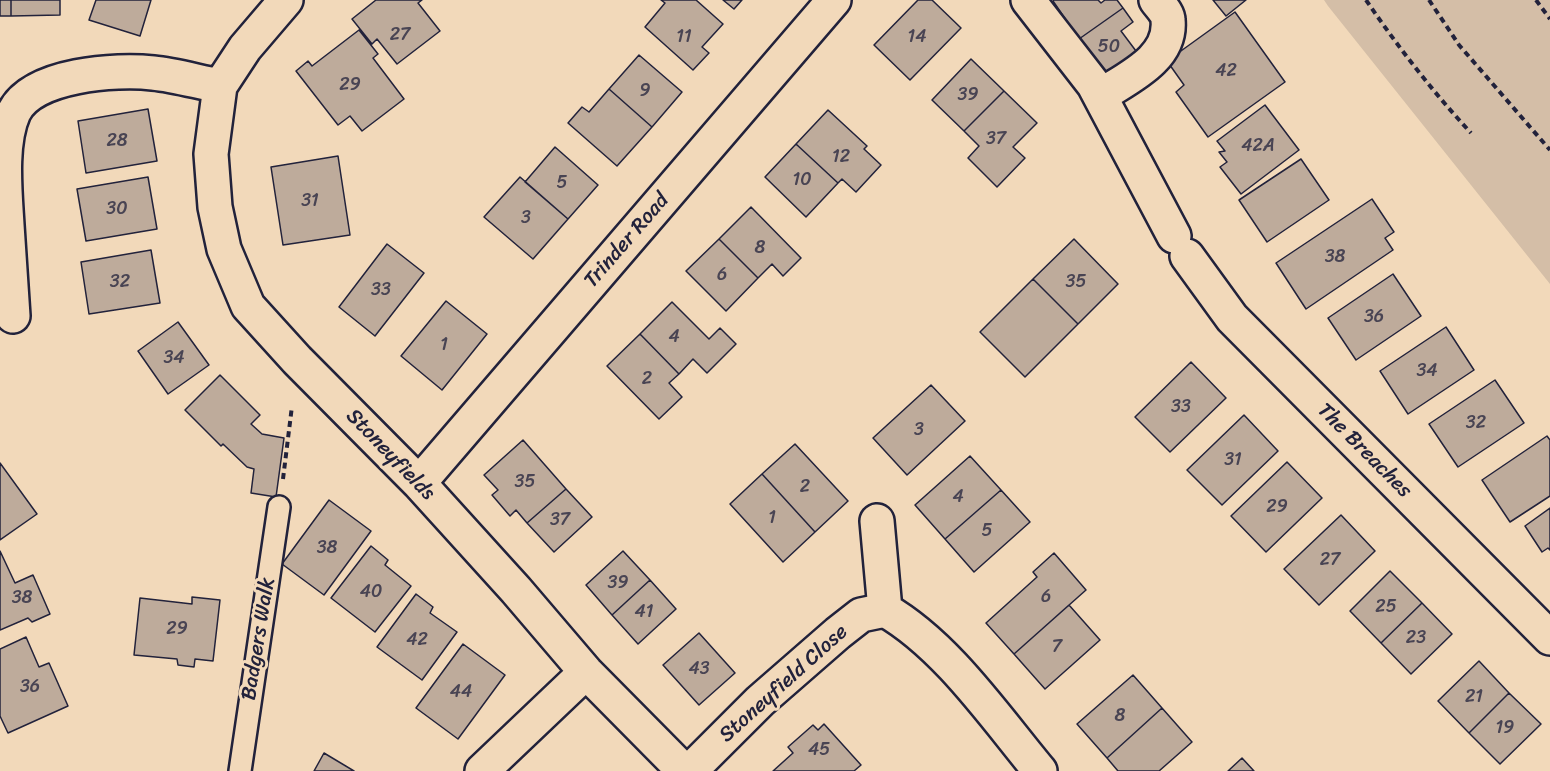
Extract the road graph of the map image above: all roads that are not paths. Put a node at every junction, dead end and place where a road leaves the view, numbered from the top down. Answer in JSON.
{"nodes":[{"id":1,"x":286,"y":0,"type":"edge"},
{"id":2,"x":834,"y":0,"type":"edge"},
{"id":3,"x":1028,"y":0,"type":"edge"},
{"id":4,"x":1156,"y":0,"type":"edge"},
{"id":5,"x":220,"y":86,"type":"junction"},
{"id":6,"x":1100,"y":96,"type":"junction"},
{"id":7,"x":13,"y":316,"type":"dead end"},
{"id":8,"x":419,"y":483,"type":"junction"},
{"id":9,"x":279,"y":507,"type":"road end"},
{"id":10,"x":877,"y":521,"type":"dead end"},
{"id":11,"x":885,"y":610,"type":"junction"},
{"id":12,"x":1550,"y":638,"type":"edge"},
{"id":13,"x":586,"y":672,"type":"junction"},
{"id":14,"x":240,"y":771,"type":"edge"},
{"id":15,"x":482,"y":771,"type":"edge"},
{"id":16,"x":684,"y":771,"type":"edge"},
{"id":17,"x":690,"y":771,"type":"edge"},
{"id":18,"x":1040,"y":771,"type":"edge"}],
"edges":[{"from":1,"to":5,"type":"street","name":"Stoneyfields"},
{"from":2,"to":8,"type":"street","name":"Trinder Road"},
{"from":3,"to":6,"type":"street","name":"The Breaches"},
{"from":4,"to":6,"type":"street"},
{"from":5,"to":7,"type":"street"},
{"from":5,"to":8,"type":"street","name":"Stoneyfields"},
{"from":6,"to":12,"type":"street","name":"The Breaches"},
{"from":8,"to":13,"type":"street","name":"Stoneyfields"},
{"from":9,"to":14,"type":"lane","name":"Badgers Walk"},
{"from":10,"to":11,"type":"street"},
{"from":11,"to":17,"type":"street","name":"Stoneyfield Close"},
{"from":11,"to":18,"type":"street"},
{"from":13,"to":15,"type":"street"},
{"from":13,"to":16,"type":"street","name":"Stoneyfields"}]}
